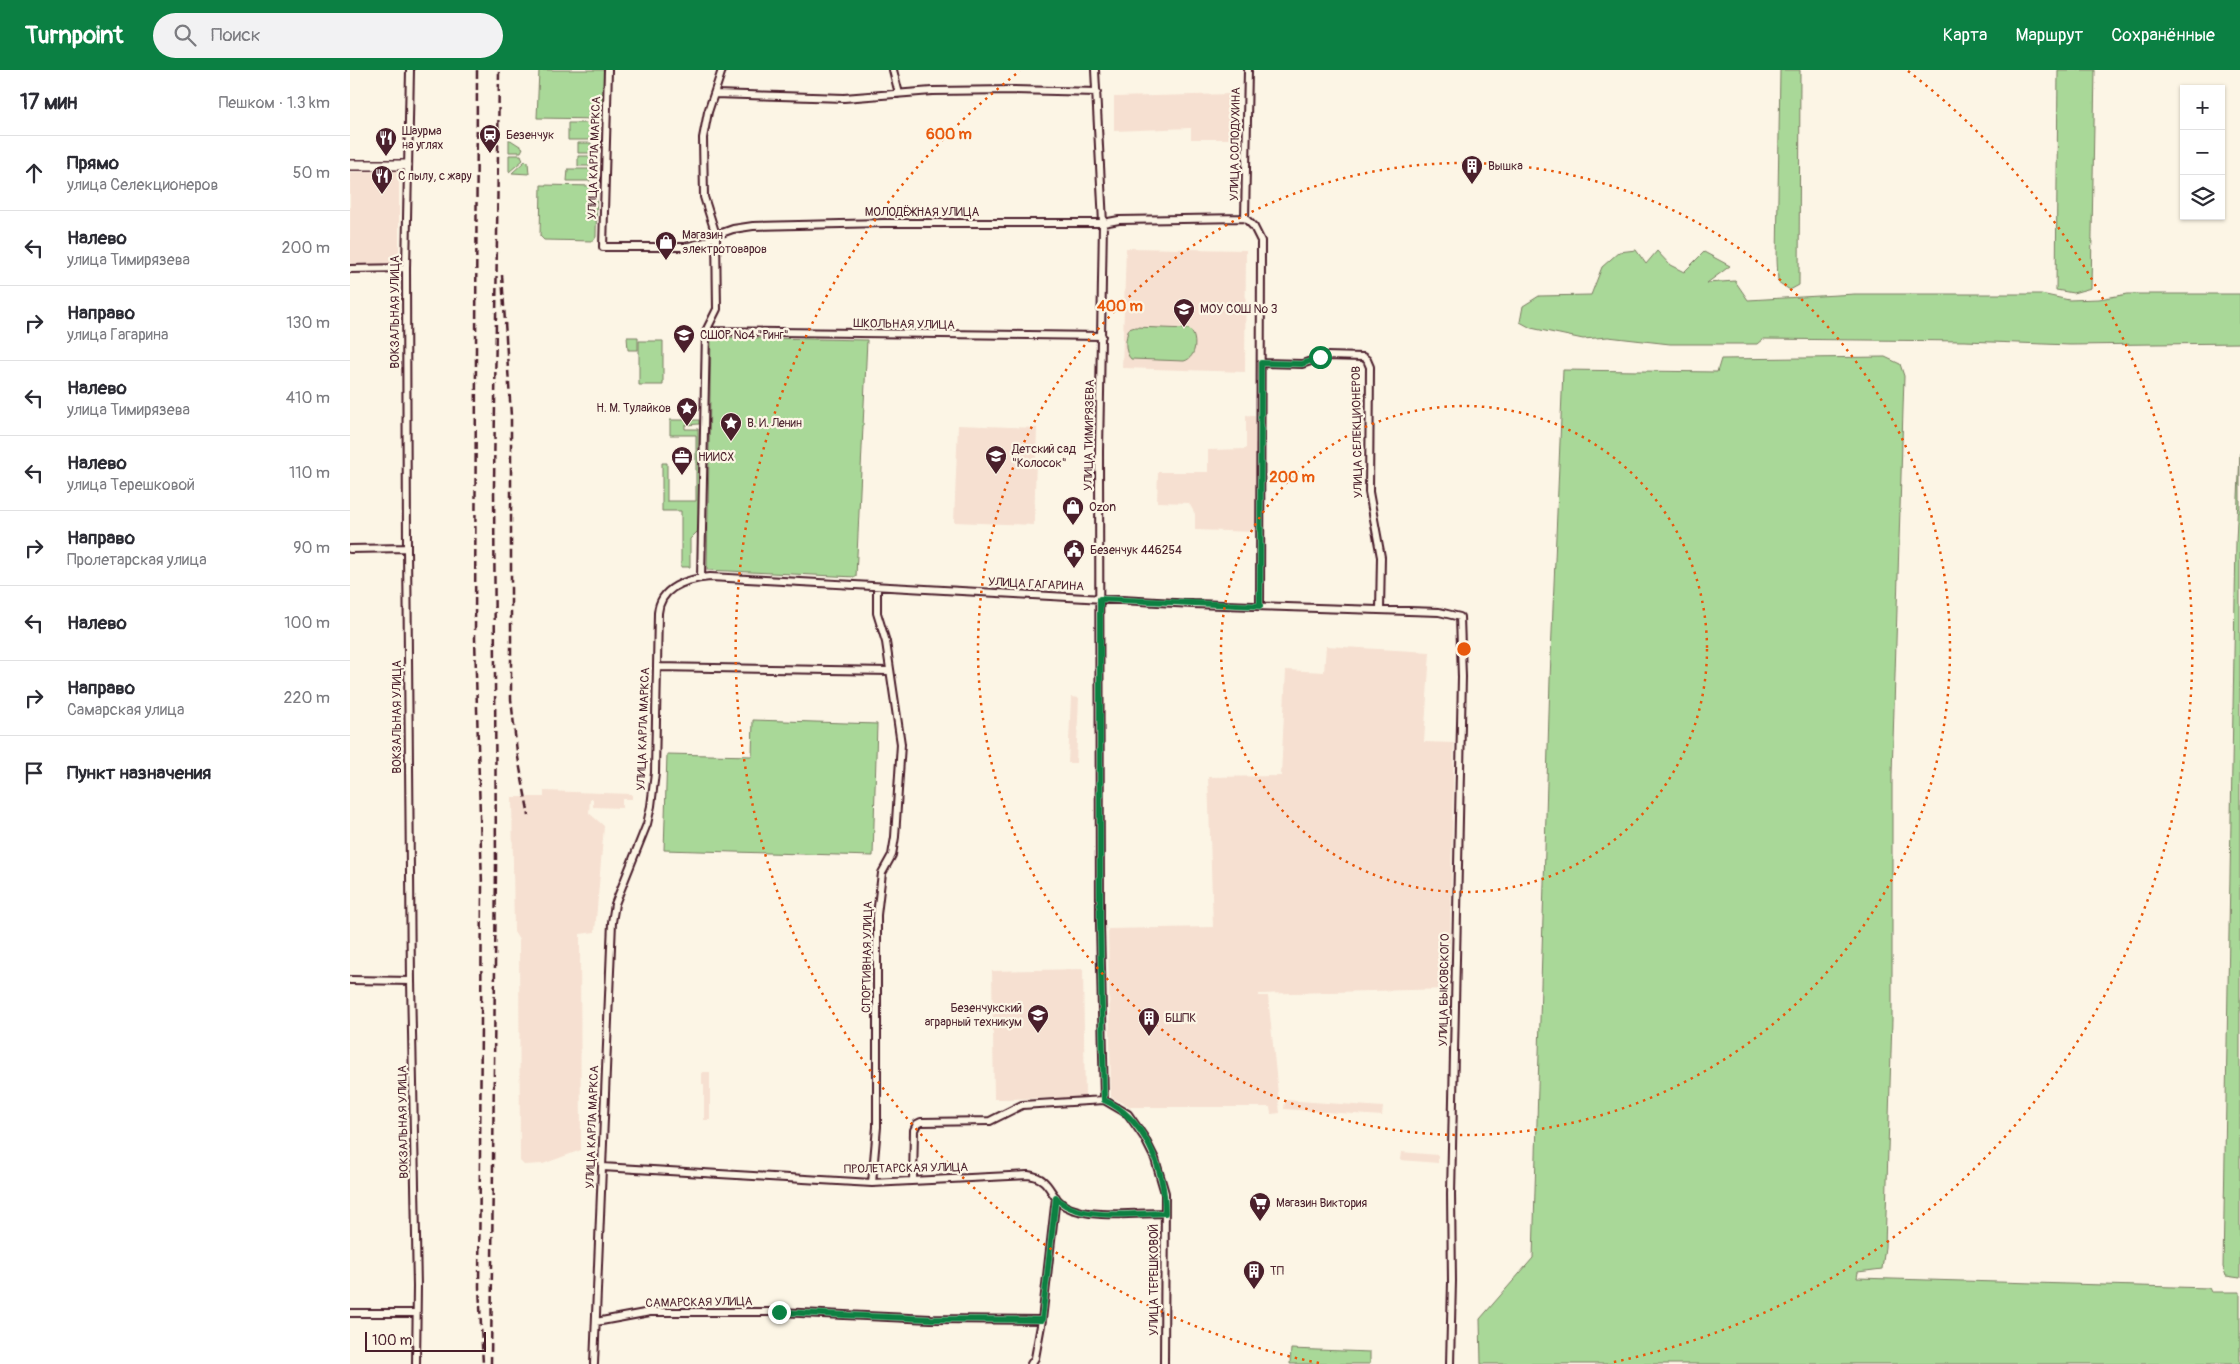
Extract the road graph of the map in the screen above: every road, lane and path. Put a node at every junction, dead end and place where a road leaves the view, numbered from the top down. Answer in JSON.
{"nodes":[{"id":1,"x":410,"y":70,"type":"edge"},
{"id":2,"x":608,"y":70,"type":"edge"},
{"id":3,"x":722,"y":70,"type":"edge"},
{"id":4,"x":893,"y":70,"type":"edge"},
{"id":5,"x":1096,"y":70,"type":"edge"},
{"id":6,"x":1248,"y":70,"type":"edge"},
{"id":7,"x":1097,"y":92,"type":"junction"},
{"id":8,"x":715,"y":94,"type":"junction"},
{"id":9,"x":899,"y":94,"type":"junction"},
{"id":10,"x":350,"y":165,"type":"edge"},
{"id":11,"x":408,"y":165,"type":"junction"},
{"id":12,"x":1245,"y":218,"type":"junction"},
{"id":13,"x":1103,"y":222,"type":"junction"},
{"id":14,"x":716,"y":235,"type":"junction"},
{"id":15,"x":603,"y":246,"type":"joint"},
{"id":16,"x":406,"y":268,"type":"junction"},
{"id":17,"x":350,"y":269,"type":"edge"},
{"id":18,"x":706,"y":331,"type":"junction"},
{"id":19,"x":1102,"y":336,"type":"junction"},
{"id":20,"x":1261,"y":363,"type":"junction"},
{"id":21,"x":407,"y":548,"type":"junction"},
{"id":22,"x":350,"y":549,"type":"edge"},
{"id":23,"x":701,"y":578,"type":"junction"},
{"id":24,"x":877,"y":587,"type":"junction"},
{"id":25,"x":1100,"y":599,"type":"junction"},
{"id":26,"x":1260,"y":606,"type":"junction"},
{"id":27,"x":1380,"y":610,"type":"junction"},
{"id":28,"x":1460,"y":617,"type":"joint"},
{"id":29,"x":657,"y":666,"type":"junction"},
{"id":30,"x":890,"y":671,"type":"junction"},
{"id":31,"x":350,"y":980,"type":"edge"},
{"id":32,"x":411,"y":981,"type":"junction"},
{"id":33,"x":1104,"y":1100,"type":"junction"},
{"id":34,"x":602,"y":1167,"type":"junction"},
{"id":35,"x":913,"y":1180,"type":"junction"},
{"id":36,"x":872,"y":1183,"type":"junction"},
{"id":37,"x":1056,"y":1197,"type":"junction"},
{"id":38,"x":1165,"y":1213,"type":"junction"},
{"id":39,"x":350,"y":1313,"type":"edge"},
{"id":40,"x":416,"y":1313,"type":"junction"},
{"id":41,"x":1042,"y":1320,"type":"junction"},
{"id":42,"x":596,"y":1322,"type":"junction"},
{"id":43,"x":416,"y":1364,"type":"edge"},
{"id":44,"x":594,"y":1364,"type":"edge"},
{"id":45,"x":1031,"y":1364,"type":"edge"},
{"id":46,"x":1164,"y":1364,"type":"edge"},
{"id":47,"x":1450,"y":1364,"type":"edge"}],
"edges":[{"from":1,"to":11,"type":"street","name":"ВОКЗАЛЬНАЯ УЛИЦА"},
{"from":2,"to":15,"type":"street","name":"УЛИЦА КАРЛА МАРКСА"},
{"from":3,"to":8,"type":"street"},
{"from":4,"to":9,"type":"street"},
{"from":5,"to":7,"type":"street","name":"УЛИЦА ТИМИРЯЗЕВА"},
{"from":6,"to":12,"type":"street","name":"УЛИЦА СОЛОДУХИНА"},
{"from":7,"to":9,"type":"street"},
{"from":7,"to":13,"type":"street","name":"УЛИЦА ТИМИРЯЗЕВА"},
{"from":8,"to":9,"type":"street"},
{"from":8,"to":14,"type":"street"},
{"from":10,"to":11,"type":"street"},
{"from":11,"to":16,"type":"street","name":"ВОКЗАЛЬНАЯ УЛИЦА"},
{"from":12,"to":13,"type":"street","name":"МОЛОДЁЖНАЯ УЛИЦА"},
{"from":12,"to":20,"type":"street"},
{"from":13,"to":14,"type":"street","name":"МОЛОДЁЖНАЯ УЛИЦА"},
{"from":13,"to":19,"type":"street","name":"УЛИЦА ТИМИРЯЗЕВА"},
{"from":14,"to":15,"type":"street","name":"МОЛОДЁЖНАЯ УЛИЦА"},
{"from":14,"to":18,"type":"street"},
{"from":16,"to":17,"type":"street"},
{"from":16,"to":21,"type":"street","name":"ВОКЗАЛЬНАЯ УЛИЦА"},
{"from":18,"to":19,"type":"street","name":"ШКОЛЬНАЯ УЛИЦА"},
{"from":18,"to":23,"type":"street"},
{"from":19,"to":25,"type":"street","name":"УЛИЦА ТИМИРЯЗЕВА"},
{"from":20,"to":26,"type":"street"},
{"from":20,"to":27,"type":"street","name":"УЛИЦА СЕЛЕКЦИОНЕРОВ"},
{"from":21,"to":22,"type":"street"},
{"from":21,"to":32,"type":"street","name":"ВОКЗАЛЬНАЯ УЛИЦА"},
{"from":23,"to":24,"type":"street","name":"УЛИЦА ГАГАРИНА"},
{"from":23,"to":29,"type":"street","name":"УЛИЦА КАРЛА МАРКСА"},
{"from":24,"to":25,"type":"street","name":"УЛИЦА ГАГАРИНА"},
{"from":24,"to":30,"type":"street","name":"СПОРТИВНАЯ УЛИЦА"},
{"from":25,"to":26,"type":"street","name":"УЛИЦА ГАГАРИНА"},
{"from":25,"to":33,"type":"street","name":"УЛИЦА ТИМИРЯЗЕВА"},
{"from":26,"to":27,"type":"street","name":"УЛИЦА ГАГАРИНА"},
{"from":27,"to":28,"type":"street","name":"УЛИЦА ГАГАРИНА"},
{"from":28,"to":47,"type":"street","name":"УЛИЦА БЫКОВСКОГО"},
{"from":29,"to":30,"type":"street"},
{"from":29,"to":34,"type":"street","name":"УЛИЦА КАРЛА МАРКСА"},
{"from":30,"to":36,"type":"street","name":"СПОРТИВНАЯ УЛИЦА"},
{"from":31,"to":32,"type":"street"},
{"from":32,"to":40,"type":"street","name":"ВОКЗАЛЬНАЯ УЛИЦА"},
{"from":33,"to":35,"type":"street"},
{"from":33,"to":38,"type":"street","name":"УЛИЦА ТЕРЕШКОВОЙ"},
{"from":34,"to":36,"type":"street","name":"ПРОЛЕТАРСКАЯ УЛИЦА"},
{"from":34,"to":42,"type":"street","name":"УЛИЦА КАРЛА МАРКСА"},
{"from":35,"to":36,"type":"street","name":"ПРОЛЕТАРСКАЯ УЛИЦА"},
{"from":35,"to":37,"type":"street","name":"ПРОЛЕТАРСКАЯ УЛИЦА"},
{"from":37,"to":38,"type":"street","name":"ПРОЛЕТАРСКАЯ УЛИЦА"},
{"from":37,"to":41,"type":"street"},
{"from":38,"to":46,"type":"street","name":"УЛИЦА ТЕРЕШКОВОЙ"},
{"from":39,"to":40,"type":"street"},
{"from":40,"to":43,"type":"street","name":"ВОКЗАЛЬНАЯ УЛИЦА"},
{"from":41,"to":42,"type":"street","name":"САМАРСКАЯ УЛИЦА"},
{"from":41,"to":45,"type":"street"},
{"from":42,"to":44,"type":"street","name":"УЛИЦА КАРЛА МАРКСА"}]}
